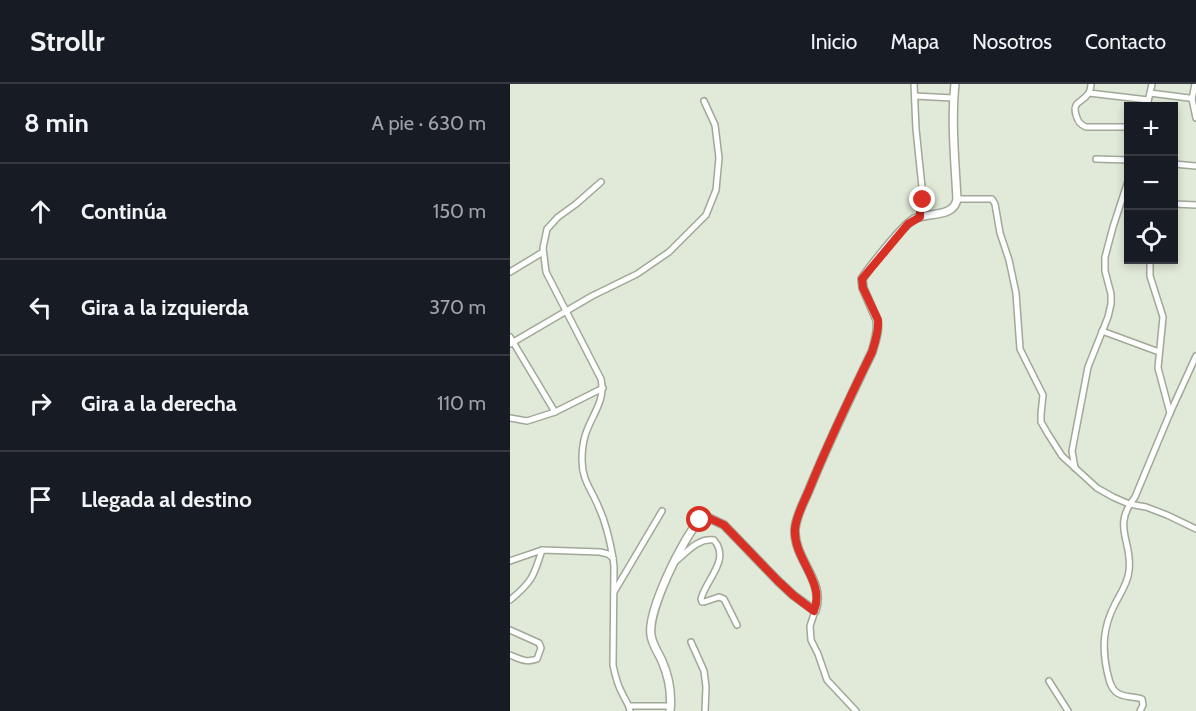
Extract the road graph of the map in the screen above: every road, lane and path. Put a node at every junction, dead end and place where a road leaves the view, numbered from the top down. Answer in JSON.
{"nodes":[{"id":1,"x":914,"y":84,"type":"edge"},
{"id":2,"x":955,"y":84,"type":"edge"},
{"id":3,"x":1091,"y":84,"type":"edge"},
{"id":4,"x":1152,"y":84,"type":"edge"},
{"id":5,"x":1195,"y":84,"type":"edge"},
{"id":6,"x":1089,"y":93,"type":"junction"},
{"id":7,"x":915,"y":96,"type":"junction"},
{"id":8,"x":953,"y":98,"type":"junction"},
{"id":9,"x":1192,"y":99,"type":"junction"},
{"id":10,"x":1149,"y":100,"type":"edge"},
{"id":11,"x":704,"y":101,"type":"dead end"},
{"id":12,"x":1196,"y":118,"type":"edge"},
{"id":13,"x":1124,"y":127,"type":"edge"},
{"id":14,"x":1096,"y":159,"type":"dead end"},
{"id":15,"x":1124,"y":160,"type":"edge"},
{"id":16,"x":1178,"y":164,"type":"edge"},
{"id":17,"x":1196,"y":166,"type":"edge"},
{"id":18,"x":601,"y":182,"type":"dead end"},
{"id":19,"x":1124,"y":193,"type":"edge"},
{"id":20,"x":957,"y":199,"type":"junction"},
{"id":21,"x":1178,"y":204,"type":"edge"},
{"id":22,"x":1196,"y":206,"type":"edge"},
{"id":23,"x":920,"y":217,"type":"junction"},
{"id":24,"x":543,"y":252,"type":"junction"},
{"id":25,"x":1150,"y":264,"type":"edge"},
{"id":26,"x":510,"y":272,"type":"edge"},
{"id":27,"x":566,"y":311,"type":"junction"},
{"id":28,"x":1102,"y":332,"type":"junction"},
{"id":29,"x":511,"y":341,"type":"edge"},
{"id":30,"x":1159,"y":352,"type":"junction"},
{"id":31,"x":1196,"y":356,"type":"edge"},
{"id":32,"x":603,"y":388,"type":"junction"},
{"id":33,"x":555,"y":412,"type":"junction"},
{"id":34,"x":1170,"y":413,"type":"junction"},
{"id":35,"x":510,"y":418,"type":"edge"},
{"id":36,"x":1075,"y":468,"type":"junction"},
{"id":37,"x":1129,"y":504,"type":"junction"},
{"id":38,"x":662,"y":511,"type":"dead end"},
{"id":39,"x":1196,"y":529,"type":"edge"},
{"id":40,"x":542,"y":550,"type":"junction"},
{"id":41,"x":613,"y":558,"type":"junction"},
{"id":42,"x":510,"y":561,"type":"edge"},
{"id":43,"x":675,"y":562,"type":"junction"},
{"id":44,"x":614,"y":593,"type":"junction"},
{"id":45,"x":510,"y":600,"type":"edge"},
{"id":46,"x":814,"y":611,"type":"junction"},
{"id":47,"x":737,"y":625,"type":"dead end"},
{"id":48,"x":510,"y":630,"type":"edge"},
{"id":49,"x":691,"y":642,"type":"dead end"},
{"id":50,"x":510,"y":655,"type":"edge"},
{"id":51,"x":1049,"y":681,"type":"dead end"},
{"id":52,"x":630,"y":709,"type":"edge"},
{"id":53,"x":671,"y":709,"type":"edge"},
{"id":54,"x":705,"y":711,"type":"edge"},
{"id":55,"x":856,"y":711,"type":"edge"},
{"id":56,"x":1068,"y":711,"type":"edge"},
{"id":57,"x":1140,"y":711,"type":"edge"}],
"edges":[{"from":1,"to":7,"type":"street"},
{"from":2,"to":8,"type":"street"},
{"from":3,"to":6,"type":"street"},
{"from":4,"to":10,"type":"street"},
{"from":5,"to":9,"type":"street"},
{"from":6,"to":10,"type":"street"},
{"from":6,"to":13,"type":"street"},
{"from":7,"to":8,"type":"street"},
{"from":7,"to":23,"type":"street"},
{"from":8,"to":20,"type":"street"},
{"from":9,"to":10,"type":"street"},
{"from":9,"to":12,"type":"street"},
{"from":11,"to":27,"type":"street"},
{"from":14,"to":15,"type":"street"},
{"from":16,"to":17,"type":"street"},
{"from":18,"to":24,"type":"street"},
{"from":19,"to":28,"type":"street"},
{"from":20,"to":23,"type":"street"},
{"from":20,"to":36,"type":"street"},
{"from":21,"to":22,"type":"street"},
{"from":23,"to":46,"type":"street"},
{"from":24,"to":26,"type":"street"},
{"from":24,"to":27,"type":"street"},
{"from":25,"to":30,"type":"street"},
{"from":27,"to":29,"type":"street"},
{"from":27,"to":32,"type":"street"},
{"from":28,"to":30,"type":"street"},
{"from":28,"to":36,"type":"street"},
{"from":29,"to":33,"type":"street"},
{"from":30,"to":34,"type":"street"},
{"from":31,"to":34,"type":"street"},
{"from":32,"to":33,"type":"street"},
{"from":32,"to":41,"type":"street"},
{"from":33,"to":35,"type":"street"},
{"from":34,"to":37,"type":"street"},
{"from":36,"to":37,"type":"street"},
{"from":37,"to":39,"type":"street"},
{"from":37,"to":57,"type":"street"},
{"from":38,"to":44,"type":"street"},
{"from":40,"to":41,"type":"street"},
{"from":40,"to":42,"type":"street"},
{"from":40,"to":45,"type":"street"},
{"from":41,"to":44,"type":"street"},
{"from":43,"to":46,"type":"street"},
{"from":43,"to":47,"type":"street"},
{"from":43,"to":53,"type":"street"},
{"from":44,"to":52,"type":"street"},
{"from":46,"to":55,"type":"street"},
{"from":48,"to":50,"type":"street"},
{"from":49,"to":54,"type":"street"},
{"from":51,"to":56,"type":"street"},
{"from":52,"to":53,"type":"street"}]}
